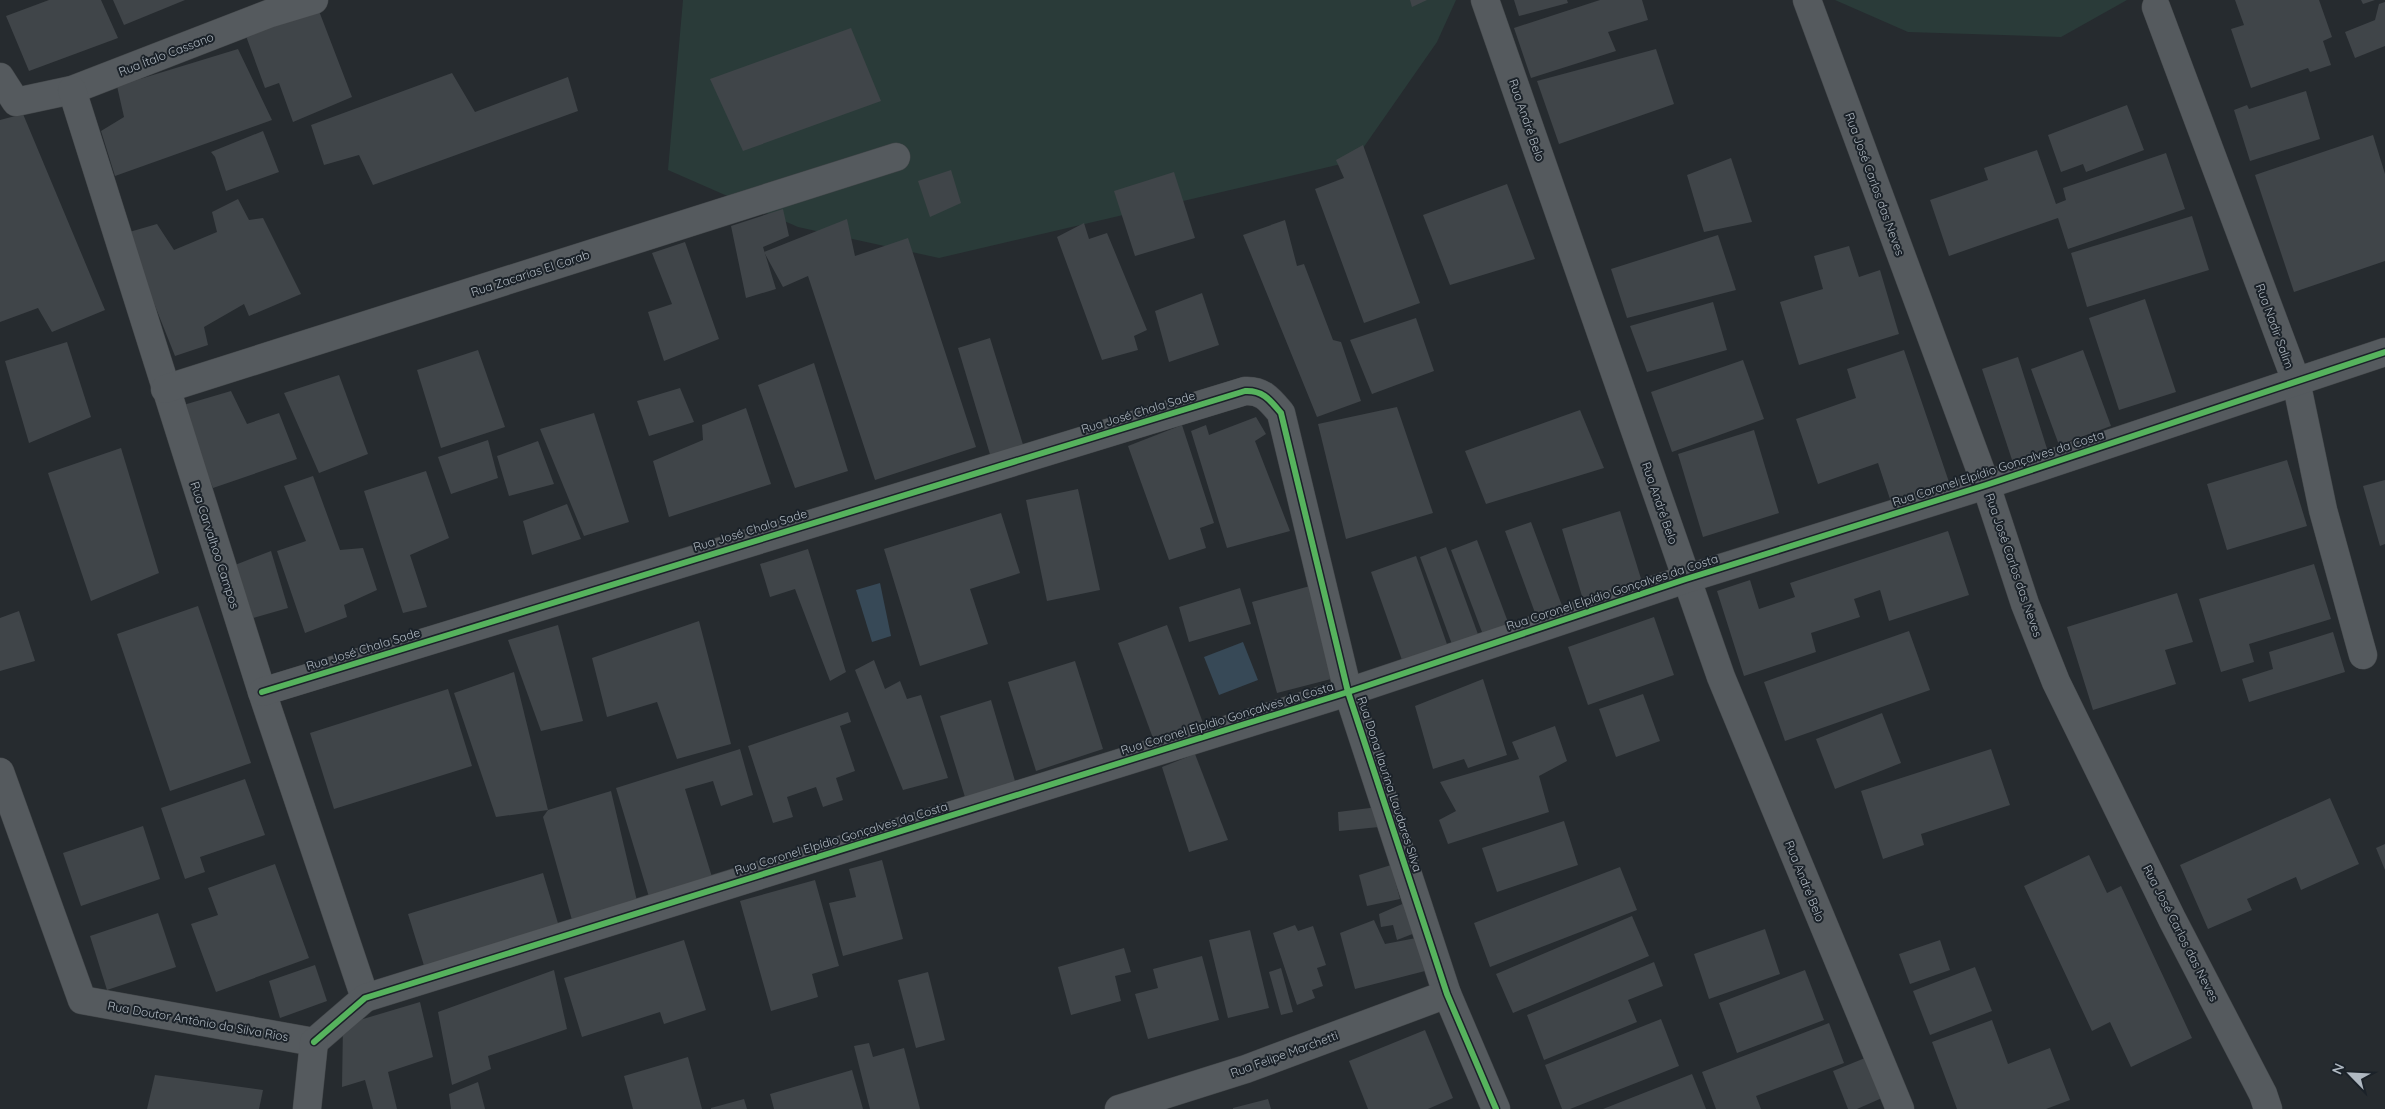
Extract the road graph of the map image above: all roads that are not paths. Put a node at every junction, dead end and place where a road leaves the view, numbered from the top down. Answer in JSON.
{"nodes":[{"id":1,"x":314,"y":0,"type":"edge"},
{"id":2,"x":1485,"y":0,"type":"edge"},
{"id":3,"x":1807,"y":0,"type":"edge"},
{"id":4,"x":269,"y":7,"type":"edge"},
{"id":5,"x":2156,"y":7,"type":"dead end"},
{"id":6,"x":0,"y":78,"type":"edge"},
{"id":7,"x":72,"y":90,"type":"junction"},
{"id":8,"x":896,"y":157,"type":"dead end"},
{"id":9,"x":2385,"y":352,"type":"edge"},
{"id":10,"x":2296,"y":381,"type":"junction"},
{"id":11,"x":165,"y":390,"type":"junction"},
{"id":12,"x":1245,"y":391,"type":"joint"},
{"id":13,"x":1986,"y":485,"type":"junction"},
{"id":14,"x":1686,"y":579,"type":"junction"},
{"id":15,"x":2363,"y":655,"type":"dead end"},
{"id":16,"x":262,"y":692,"type":"junction"},
{"id":17,"x":1348,"y":692,"type":"junction"},
{"id":18,"x":0,"y":772,"type":"edge"},
{"id":19,"x":1447,"y":994,"type":"junction"},
{"id":20,"x":365,"y":998,"type":"junction"},
{"id":21,"x":314,"y":1042,"type":"junction"},
{"id":22,"x":306,"y":1109,"type":"edge"},
{"id":23,"x":1119,"y":1109,"type":"edge"},
{"id":24,"x":1496,"y":1109,"type":"edge"},
{"id":25,"x":1900,"y":1109,"type":"edge"},
{"id":26,"x":2268,"y":1109,"type":"edge"}],
"edges":[{"from":1,"to":4,"type":"street","name":"Rua Ítalo Cassano"},
{"from":2,"to":14,"type":"street","name":"Rua André Belo"},
{"from":3,"to":13,"type":"street","name":"Rua José Carlos das Neves"},
{"from":4,"to":7,"type":"street","name":"Rua Ítalo Cassano"},
{"from":5,"to":10,"type":"street","name":"Rua Nadir Salim"},
{"from":6,"to":7,"type":"street","name":"Rua Ítalo Cassano"},
{"from":7,"to":11,"type":"street","name":"Rua Carvalhoo Campos"},
{"from":8,"to":11,"type":"street","name":"Rua Zacarias El Corab"},
{"from":9,"to":10,"type":"street","name":"Rua Coronel Elpídio Gonçalves da Costa"},
{"from":10,"to":13,"type":"street","name":"Rua Coronel Elpídio Gonçalves da Costa"},
{"from":10,"to":15,"type":"street","name":"Rua Nadir Salim"},
{"from":11,"to":16,"type":"street","name":"Rua Carvalhoo Campos"},
{"from":12,"to":16,"type":"street","name":"Rua José Chala Sade"},
{"from":12,"to":17,"type":"street","name":"Rua Dona Ilaurina Laudares Silva"},
{"from":13,"to":14,"type":"street","name":"Rua Coronel Elpídio Gonçalves da Costa"},
{"from":13,"to":26,"type":"street","name":"Rua José Carlos das Neves"},
{"from":14,"to":17,"type":"street","name":"Rua Coronel Elpídio Gonçalves da Costa"},
{"from":14,"to":25,"type":"street","name":"Rua André Belo"},
{"from":16,"to":20,"type":"street","name":"Rua Carvalhoo Campos"},
{"from":17,"to":19,"type":"street","name":"Rua Dona Ilaurina Laudares Silva"},
{"from":17,"to":20,"type":"street","name":"Rua Coronel Elpídio Gonçalves da Costa"},
{"from":18,"to":21,"type":"street","name":"Rua Doutor Antônio da Silva Rios"},
{"from":19,"to":23,"type":"street","name":"Rua Felipe Marchetti"},
{"from":19,"to":24,"type":"street","name":"Rua Dona Ilaurina Laudares Silva"},
{"from":20,"to":21,"type":"street","name":"Rua Coronel Elpídio Gonçalves da Costa"},
{"from":21,"to":22,"type":"street"}]}
